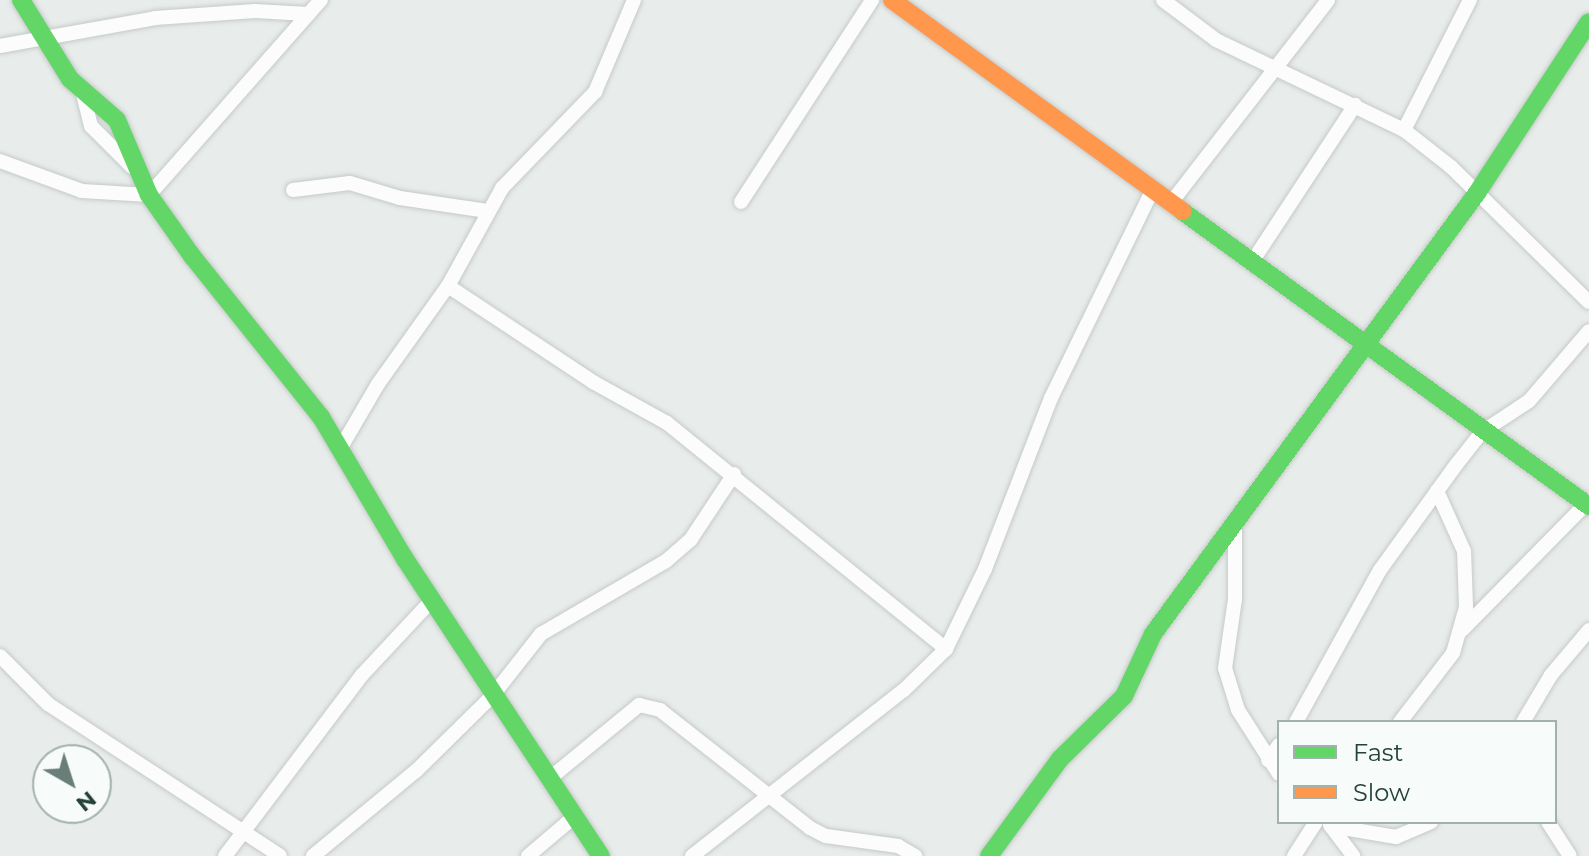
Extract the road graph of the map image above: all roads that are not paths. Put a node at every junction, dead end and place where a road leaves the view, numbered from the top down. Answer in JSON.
{"nodes":[{"id":1,"x":21,"y":0,"type":"edge"},
{"id":2,"x":321,"y":0,"type":"edge"},
{"id":3,"x":634,"y":0,"type":"edge"},
{"id":4,"x":872,"y":0,"type":"edge"},
{"id":5,"x":892,"y":0,"type":"edge"},
{"id":6,"x":1163,"y":0,"type":"edge"},
{"id":7,"x":1328,"y":0,"type":"edge"},
{"id":8,"x":1470,"y":0,"type":"edge"},
{"id":9,"x":308,"y":14,"type":"junction"},
{"id":10,"x":1589,"y":22,"type":"edge"},
{"id":11,"x":41,"y":40,"type":"junction"},
{"id":12,"x":0,"y":46,"type":"edge"},
{"id":13,"x":1274,"y":69,"type":"junction"},
{"id":14,"x":1355,"y":105,"type":"junction"},
{"id":15,"x":1404,"y":130,"type":"junction"},
{"id":16,"x":0,"y":161,"type":"edge"},
{"id":17,"x":146,"y":188,"type":"junction"},
{"id":18,"x":293,"y":190,"type":"dead end"},
{"id":19,"x":1152,"y":191,"type":"junction"},
{"id":20,"x":1477,"y":193,"type":"junction"},
{"id":21,"x":741,"y":202,"type":"dead end"},
{"id":22,"x":1170,"y":204,"type":"junction"},
{"id":23,"x":487,"y":211,"type":"junction"},
{"id":24,"x":1252,"y":262,"type":"junction"},
{"id":25,"x":448,"y":286,"type":"junction"},
{"id":26,"x":1589,"y":302,"type":"edge"},
{"id":27,"x":1589,"y":331,"type":"edge"},
{"id":28,"x":1365,"y":342,"type":"junction"},
{"id":29,"x":1482,"y":432,"type":"junction"},
{"id":30,"x":340,"y":449,"type":"junction"},
{"id":31,"x":734,"y":474,"type":"junction"},
{"id":32,"x":1437,"y":491,"type":"junction"},
{"id":33,"x":1587,"y":505,"type":"edge"},
{"id":34,"x":1235,"y":528,"type":"junction"},
{"id":35,"x":432,"y":600,"type":"junction"},
{"id":36,"x":1462,"y":630,"type":"junction"},
{"id":37,"x":1589,"y":630,"type":"edge"},
{"id":38,"x":946,"y":649,"type":"junction"},
{"id":39,"x":0,"y":656,"type":"edge"},
{"id":40,"x":493,"y":695,"type":"junction"},
{"id":41,"x":1297,"y":720,"type":"edge"},
{"id":42,"x":1402,"y":720,"type":"edge"},
{"id":43,"x":1524,"y":720,"type":"edge"},
{"id":44,"x":1277,"y":748,"type":"edge"},
{"id":45,"x":1268,"y":760,"type":"junction"},
{"id":46,"x":1277,"y":771,"type":"edge"},
{"id":47,"x":549,"y":779,"type":"junction"},
{"id":48,"x":766,"y":794,"type":"junction"},
{"id":49,"x":574,"y":817,"type":"junction"},
{"id":50,"x":1315,"y":824,"type":"edge"},
{"id":51,"x":1329,"y":824,"type":"edge"},
{"id":52,"x":1426,"y":824,"type":"edge"},
{"id":53,"x":1549,"y":824,"type":"edge"},
{"id":54,"x":243,"y":834,"type":"junction"},
{"id":55,"x":225,"y":856,"type":"edge"},
{"id":56,"x":280,"y":856,"type":"edge"},
{"id":57,"x":313,"y":856,"type":"edge"},
{"id":58,"x":528,"y":856,"type":"edge"},
{"id":59,"x":601,"y":856,"type":"edge"},
{"id":60,"x":692,"y":856,"type":"edge"},
{"id":61,"x":915,"y":856,"type":"edge"},
{"id":62,"x":989,"y":856,"type":"edge"},
{"id":63,"x":1294,"y":856,"type":"edge"},
{"id":64,"x":1353,"y":856,"type":"edge"},
{"id":65,"x":1570,"y":856,"type":"edge"}],
"edges":[{"from":1,"to":11,"type":"street"},
{"from":2,"to":9,"type":"street"},
{"from":3,"to":23,"type":"street"},
{"from":4,"to":21,"type":"street"},
{"from":5,"to":19,"type":"street"},
{"from":6,"to":13,"type":"street"},
{"from":7,"to":13,"type":"street"},
{"from":8,"to":15,"type":"street"},
{"from":9,"to":11,"type":"street"},
{"from":9,"to":17,"type":"street"},
{"from":10,"to":20,"type":"street"},
{"from":11,"to":12,"type":"street"},
{"from":11,"to":17,"type":"street"},
{"from":13,"to":14,"type":"street"},
{"from":13,"to":22,"type":"street"},
{"from":14,"to":15,"type":"street"},
{"from":14,"to":24,"type":"street"},
{"from":15,"to":20,"type":"street"},
{"from":16,"to":17,"type":"street"},
{"from":17,"to":30,"type":"street"},
{"from":18,"to":23,"type":"street"},
{"from":19,"to":22,"type":"street"},
{"from":19,"to":38,"type":"street"},
{"from":20,"to":26,"type":"street"},
{"from":20,"to":28,"type":"street"},
{"from":22,"to":24,"type":"street"},
{"from":23,"to":25,"type":"street"},
{"from":24,"to":28,"type":"street"},
{"from":25,"to":30,"type":"street"},
{"from":25,"to":31,"type":"street"},
{"from":27,"to":29,"type":"street"},
{"from":28,"to":29,"type":"street"},
{"from":28,"to":34,"type":"street"},
{"from":29,"to":32,"type":"street"},
{"from":29,"to":33,"type":"street"},
{"from":30,"to":35,"type":"street"},
{"from":31,"to":38,"type":"street"},
{"from":31,"to":40,"type":"street"},
{"from":32,"to":36,"type":"street"},
{"from":32,"to":41,"type":"street"},
{"from":33,"to":36,"type":"street"},
{"from":34,"to":45,"type":"street"},
{"from":34,"to":62,"type":"street"},
{"from":35,"to":40,"type":"street"},
{"from":35,"to":54,"type":"street"},
{"from":36,"to":42,"type":"street"},
{"from":37,"to":43,"type":"street"},
{"from":38,"to":48,"type":"street"},
{"from":39,"to":54,"type":"street"},
{"from":40,"to":47,"type":"street"},
{"from":40,"to":57,"type":"street"},
{"from":44,"to":45,"type":"street"},
{"from":45,"to":46,"type":"street"},
{"from":47,"to":48,"type":"street"},
{"from":47,"to":49,"type":"street"},
{"from":48,"to":60,"type":"street"},
{"from":48,"to":61,"type":"street"},
{"from":49,"to":58,"type":"street"},
{"from":49,"to":59,"type":"street"},
{"from":50,"to":63,"type":"street"},
{"from":51,"to":52,"type":"street"},
{"from":51,"to":64,"type":"street"},
{"from":53,"to":65,"type":"street"},
{"from":54,"to":55,"type":"street"},
{"from":54,"to":56,"type":"street"}]}
